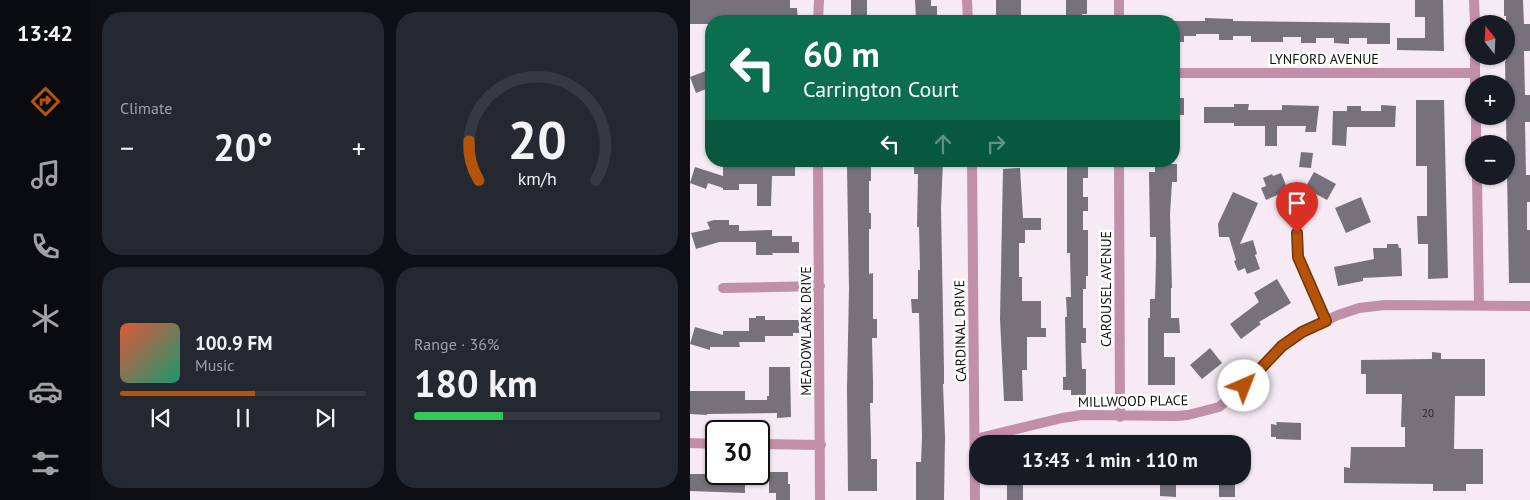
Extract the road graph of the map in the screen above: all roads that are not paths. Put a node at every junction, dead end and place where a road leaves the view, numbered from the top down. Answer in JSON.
{"nodes":[{"id":1,"x":819,"y":0,"type":"edge"},
{"id":2,"x":967,"y":0,"type":"edge"},
{"id":3,"x":1119,"y":0,"type":"edge"},
{"id":4,"x":1474,"y":0,"type":"edge"},
{"id":5,"x":818,"y":15,"type":"edge"},
{"id":6,"x":968,"y":15,"type":"edge"},
{"id":7,"x":1119,"y":15,"type":"edge"},
{"id":8,"x":1474,"y":15,"type":"edge"},
{"id":9,"x":1180,"y":72,"type":"edge"},
{"id":10,"x":1465,"y":78,"type":"edge"},
{"id":11,"x":818,"y":167,"type":"edge"},
{"id":12,"x":972,"y":167,"type":"edge"},
{"id":13,"x":1119,"y":167,"type":"edge"},
{"id":14,"x":1477,"y":185,"type":"edge"},
{"id":15,"x":1297,"y":233,"type":"dead end"},
{"id":16,"x":820,"y":286,"type":"junction"},
{"id":17,"x":723,"y":288,"type":"dead end"},
{"id":18,"x":1479,"y":305,"type":"junction"},
{"id":19,"x":1530,"y":306,"type":"edge"},
{"id":20,"x":1326,"y":321,"type":"junction"},
{"id":21,"x":1120,"y":416,"type":"junction"},
{"id":22,"x":975,"y":435,"type":"edge"},
{"id":23,"x":992,"y":435,"type":"edge"},
{"id":24,"x":690,"y":443,"type":"edge"},
{"id":25,"x":705,"y":444,"type":"edge"},
{"id":26,"x":770,"y":444,"type":"edge"},
{"id":27,"x":821,"y":446,"type":"junction"},
{"id":28,"x":975,"y":485,"type":"edge"},
{"id":29,"x":820,"y":500,"type":"edge"},
{"id":30,"x":975,"y":500,"type":"edge"}],
"edges":[{"from":1,"to":5,"type":"street"},
{"from":2,"to":6,"type":"street"},
{"from":3,"to":7,"type":"street"},
{"from":4,"to":8,"type":"street"},
{"from":9,"to":10,"type":"street","name":"LYNFORD AVENUE"},
{"from":11,"to":16,"type":"street","name":"MEADOWLARK DRIVE"},
{"from":12,"to":22,"type":"street","name":"CARDINAL DRIVE"},
{"from":13,"to":21,"type":"street","name":"CAROUSEL AVENUE"},
{"from":14,"to":18,"type":"street"},
{"from":15,"to":20,"type":"street"},
{"from":16,"to":17,"type":"street"},
{"from":16,"to":27,"type":"street","name":"MEADOWLARK DRIVE"},
{"from":18,"to":19,"type":"street","name":"MILLWOOD PLACE"},
{"from":18,"to":20,"type":"street","name":"MILLWOOD PLACE"},
{"from":20,"to":21,"type":"street","name":"MILLWOOD PLACE"},
{"from":21,"to":23,"type":"street","name":"MILLWOOD PLACE"},
{"from":24,"to":25,"type":"street"},
{"from":26,"to":27,"type":"street"},
{"from":27,"to":29,"type":"street","name":"MEADOWLARK DRIVE"},
{"from":28,"to":30,"type":"street","name":"CARDINAL DRIVE"}]}
